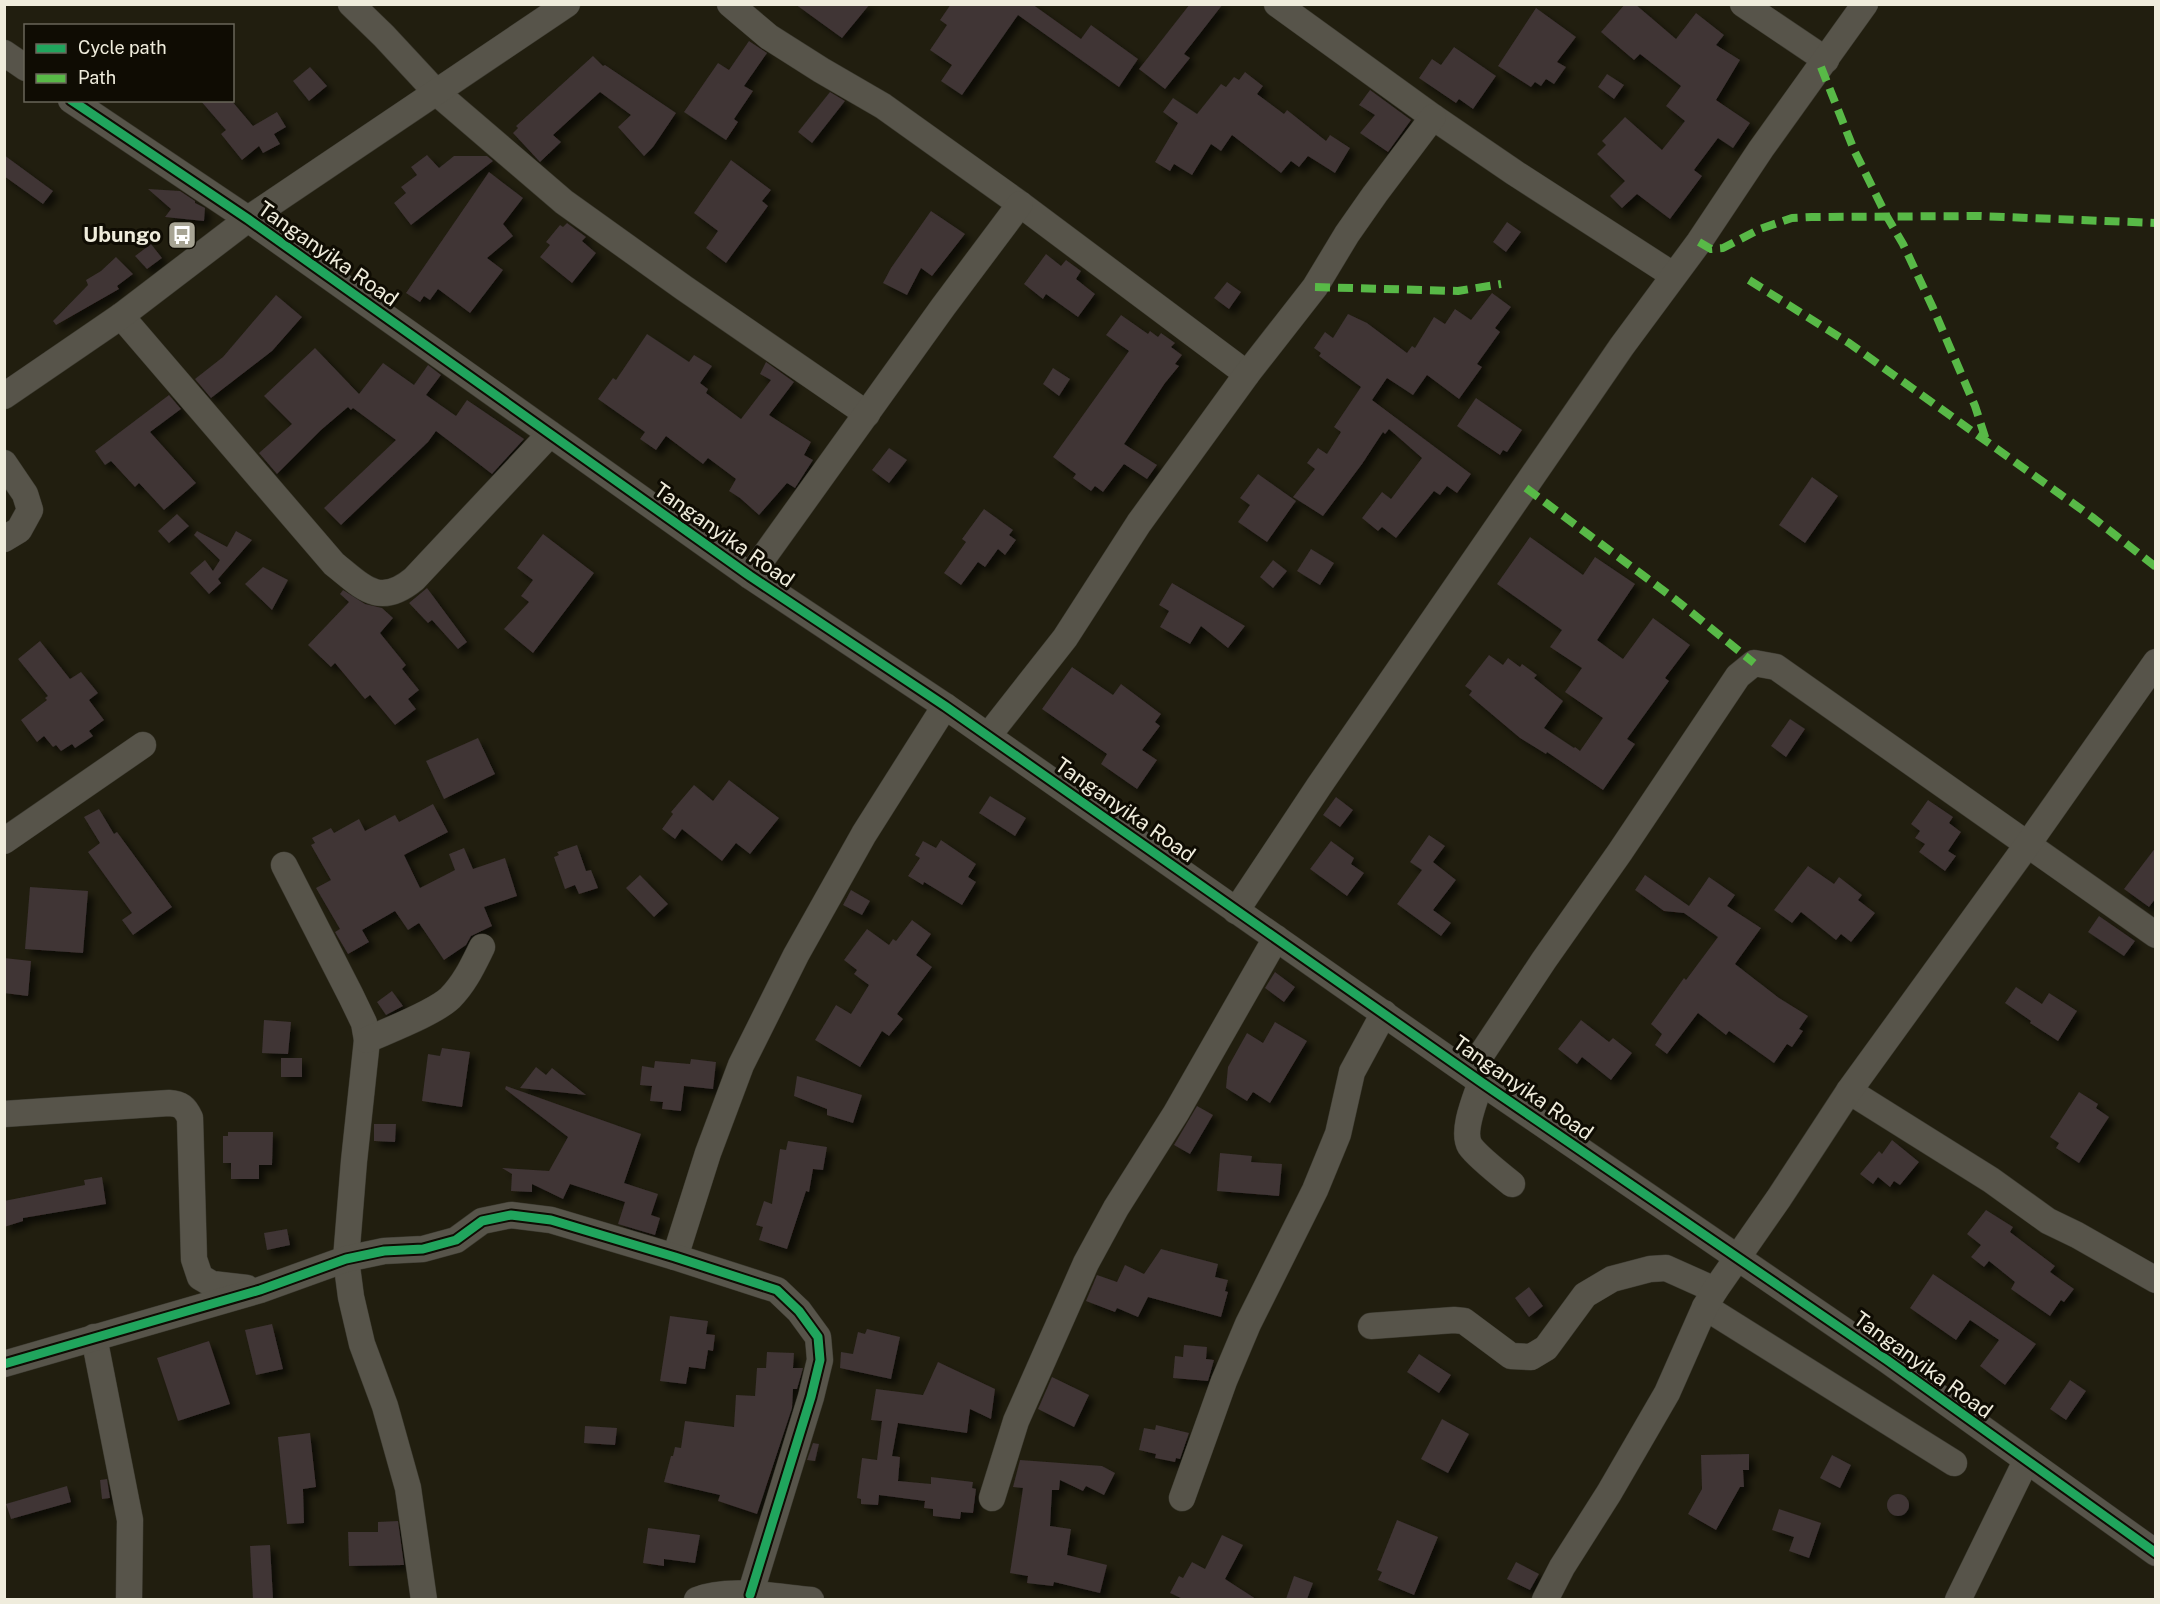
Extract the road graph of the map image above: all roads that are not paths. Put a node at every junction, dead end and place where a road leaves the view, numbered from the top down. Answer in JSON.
{"nodes":[{"id":1,"x":351,"y":4,"type":"edge"},
{"id":2,"x":567,"y":4,"type":"edge"},
{"id":3,"x":730,"y":4,"type":"edge"},
{"id":4,"x":1277,"y":4,"type":"edge"},
{"id":5,"x":1743,"y":4,"type":"edge"},
{"id":6,"x":1865,"y":4,"type":"edge"},
{"id":7,"x":4,"y":53,"type":"edge"},
{"id":8,"x":1826,"y":60,"type":"junction"},
{"id":9,"x":24,"y":67,"type":"edge"},
{"id":10,"x":437,"y":93,"type":"junction"},
{"id":11,"x":74,"y":102,"type":"edge"},
{"id":12,"x":1433,"y":117,"type":"junction"},
{"id":13,"x":1020,"y":204,"type":"junction"},
{"id":14,"x":248,"y":219,"type":"junction"},
{"id":15,"x":1673,"y":275,"type":"junction"},
{"id":16,"x":121,"y":316,"type":"junction"},
{"id":17,"x":1247,"y":374,"type":"junction"},
{"id":18,"x":4,"y":396,"type":"edge"},
{"id":19,"x":867,"y":414,"type":"junction"},
{"id":20,"x":550,"y":434,"type":"junction"},
{"id":21,"x":5,"y":464,"type":"edge"},
{"id":22,"x":4,"y":539,"type":"edge"},
{"id":23,"x":750,"y":576,"type":"junction"},
{"id":24,"x":2156,"y":662,"type":"edge"},
{"id":25,"x":945,"y":706,"type":"junction"},
{"id":26,"x":988,"y":736,"type":"junction"},
{"id":27,"x":143,"y":745,"type":"dead end"},
{"id":28,"x":4,"y":841,"type":"edge"},
{"id":29,"x":2028,"y":844,"type":"junction"},
{"id":30,"x":284,"y":865,"type":"dead end"},
{"id":31,"x":1236,"y":911,"type":"junction"},
{"id":32,"x":2156,"y":935,"type":"edge"},
{"id":33,"x":1276,"y":938,"type":"junction"},
{"id":34,"x":482,"y":947,"type":"dead end"},
{"id":35,"x":1384,"y":1013,"type":"junction"},
{"id":36,"x":367,"y":1040,"type":"junction"},
{"id":37,"x":1475,"y":1078,"type":"junction"},
{"id":38,"x":1849,"y":1091,"type":"junction"},
{"id":39,"x":4,"y":1114,"type":"edge"},
{"id":40,"x":1512,"y":1184,"type":"dead end"},
{"id":41,"x":675,"y":1257,"type":"junction"},
{"id":42,"x":1737,"y":1257,"type":"junction"},
{"id":43,"x":346,"y":1259,"type":"junction"},
{"id":44,"x":2156,"y":1280,"type":"edge"},
{"id":45,"x":260,"y":1290,"type":"junction"},
{"id":46,"x":1710,"y":1298,"type":"junction"},
{"id":47,"x":1371,"y":1326,"type":"dead end"},
{"id":48,"x":94,"y":1337,"type":"junction"},
{"id":49,"x":4,"y":1364,"type":"edge"},
{"id":50,"x":2026,"y":1461,"type":"junction"},
{"id":51,"x":1954,"y":1463,"type":"dead end"},
{"id":52,"x":992,"y":1498,"type":"dead end"},
{"id":53,"x":1182,"y":1498,"type":"dead end"},
{"id":54,"x":2156,"y":1553,"type":"edge"},
{"id":55,"x":750,"y":1595,"type":"junction"},
{"id":56,"x":129,"y":1599,"type":"edge"},
{"id":57,"x":424,"y":1599,"type":"edge"},
{"id":58,"x":697,"y":1599,"type":"edge"},
{"id":59,"x":811,"y":1599,"type":"edge"},
{"id":60,"x":1545,"y":1599,"type":"edge"},
{"id":61,"x":1958,"y":1599,"type":"edge"}],
"edges":[{"from":1,"to":10,"type":"street"},
{"from":2,"to":10,"type":"street"},
{"from":3,"to":13,"type":"street"},
{"from":4,"to":12,"type":"street"},
{"from":5,"to":8,"type":"street"},
{"from":6,"to":8,"type":"street"},
{"from":7,"to":9,"type":"street"},
{"from":8,"to":15,"type":"street"},
{"from":10,"to":14,"type":"street"},
{"from":10,"to":19,"type":"street"},
{"from":11,"to":14,"type":"street","name":"Tanganyika Road"},
{"from":12,"to":15,"type":"street"},
{"from":12,"to":17,"type":"street"},
{"from":13,"to":17,"type":"street"},
{"from":13,"to":19,"type":"street"},
{"from":14,"to":16,"type":"street"},
{"from":14,"to":20,"type":"street","name":"Tanganyika Road"},
{"from":15,"to":31,"type":"street"},
{"from":16,"to":18,"type":"street"},
{"from":16,"to":20,"type":"street"},
{"from":17,"to":26,"type":"street"},
{"from":19,"to":23,"type":"street"},
{"from":20,"to":23,"type":"street","name":"Tanganyika Road"},
{"from":21,"to":22,"type":"street"},
{"from":23,"to":25,"type":"street","name":"Tanganyika Road"},
{"from":24,"to":29,"type":"street"},
{"from":25,"to":26,"type":"street","name":"Tanganyika Road"},
{"from":25,"to":41,"type":"street"},
{"from":26,"to":31,"type":"street","name":"Tanganyika Road"},
{"from":27,"to":28,"type":"street"},
{"from":29,"to":32,"type":"street"},
{"from":29,"to":37,"type":"street"},
{"from":29,"to":38,"type":"street"},
{"from":30,"to":36,"type":"street"},
{"from":31,"to":33,"type":"street","name":"Tanganyika Road"},
{"from":33,"to":35,"type":"street","name":"Tanganyika Road"},
{"from":33,"to":52,"type":"street"},
{"from":34,"to":36,"type":"street"},
{"from":35,"to":37,"type":"street","name":"Tanganyika Road"},
{"from":35,"to":53,"type":"street"},
{"from":36,"to":43,"type":"street"},
{"from":37,"to":40,"type":"street"},
{"from":37,"to":42,"type":"street","name":"Tanganyika Road"},
{"from":38,"to":42,"type":"street"},
{"from":38,"to":44,"type":"street"},
{"from":39,"to":45,"type":"street"},
{"from":41,"to":43,"type":"street"},
{"from":41,"to":55,"type":"street"},
{"from":42,"to":46,"type":"street"},
{"from":42,"to":50,"type":"street","name":"Tanganyika Road"},
{"from":43,"to":45,"type":"street"},
{"from":43,"to":57,"type":"street"},
{"from":45,"to":48,"type":"street"},
{"from":46,"to":47,"type":"street"},
{"from":46,"to":51,"type":"street"},
{"from":46,"to":60,"type":"street"},
{"from":48,"to":49,"type":"street"},
{"from":48,"to":56,"type":"street"},
{"from":50,"to":54,"type":"street","name":"Tanganyika Road"},
{"from":50,"to":61,"type":"street"},
{"from":55,"to":58,"type":"street"},
{"from":55,"to":59,"type":"street"}]}
